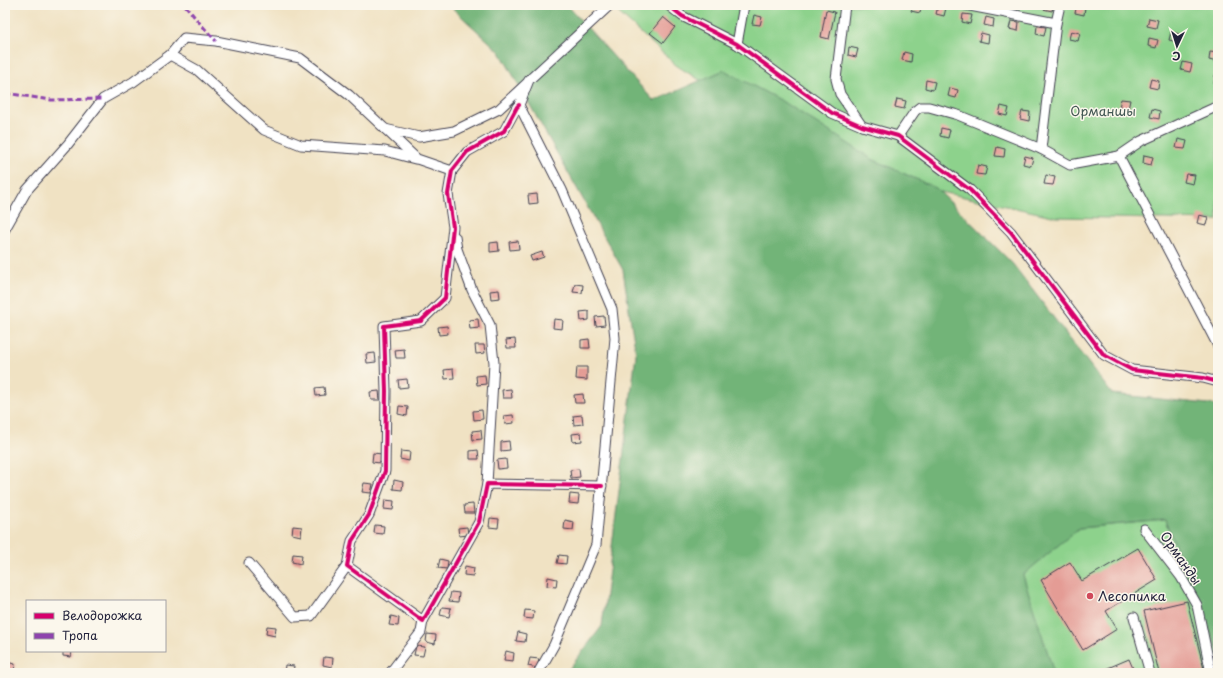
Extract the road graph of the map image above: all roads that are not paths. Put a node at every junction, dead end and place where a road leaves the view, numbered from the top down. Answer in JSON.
{"nodes":[{"id":1,"x":610,"y":5,"type":"edge"},
{"id":2,"x":668,"y":5,"type":"edge"},
{"id":3,"x":744,"y":5,"type":"edge"},
{"id":4,"x":845,"y":5,"type":"edge"},
{"id":5,"x":965,"y":5,"type":"edge"},
{"id":6,"x":1060,"y":5,"type":"edge"},
{"id":7,"x":1056,"y":23,"type":"junction"},
{"id":8,"x":737,"y":44,"type":"junction"},
{"id":9,"x":170,"y":55,"type":"junction"},
{"id":10,"x":529,"y":80,"type":"junction"},
{"id":11,"x":519,"y":105,"type":"junction"},
{"id":12,"x":1218,"y":106,"type":"edge"},
{"id":13,"x":862,"y":126,"type":"junction"},
{"id":14,"x":384,"y":129,"type":"junction"},
{"id":15,"x":898,"y":136,"type":"junction"},
{"id":16,"x":1041,"y":149,"type":"junction"},
{"id":17,"x":1119,"y":156,"type":"junction"},
{"id":18,"x":417,"y":159,"type":"junction"},
{"id":19,"x":452,"y":171,"type":"junction"},
{"id":20,"x":453,"y":227,"type":"junction"},
{"id":21,"x":5,"y":229,"type":"edge"},
{"id":22,"x":1218,"y":346,"type":"edge"},
{"id":23,"x":1218,"y":382,"type":"edge"},
{"id":24,"x":487,"y":484,"type":"junction"},
{"id":25,"x":602,"y":486,"type":"junction"},
{"id":26,"x":1144,"y":529,"type":"dead end"},
{"id":27,"x":249,"y":563,"type":"dead end"},
{"id":28,"x":347,"y":566,"type":"junction"},
{"id":29,"x":1134,"y":617,"type":"dead end"},
{"id":30,"x":423,"y":621,"type":"junction"},
{"id":31,"x":390,"y":673,"type":"edge"},
{"id":32,"x":538,"y":673,"type":"edge"},
{"id":33,"x":1150,"y":673,"type":"edge"},
{"id":34,"x":1211,"y":673,"type":"edge"}],
"edges":[{"from":1,"to":10,"type":"street"},
{"from":2,"to":8,"type":"street"},
{"from":3,"to":8,"type":"street"},
{"from":4,"to":13,"type":"street"},
{"from":5,"to":7,"type":"street"},
{"from":6,"to":7,"type":"street"},
{"from":7,"to":16,"type":"street"},
{"from":8,"to":13,"type":"street"},
{"from":9,"to":14,"type":"street"},
{"from":9,"to":18,"type":"street"},
{"from":9,"to":21,"type":"street"},
{"from":10,"to":11,"type":"street"},
{"from":10,"to":14,"type":"street"},
{"from":11,"to":19,"type":"street"},
{"from":11,"to":25,"type":"street"},
{"from":12,"to":17,"type":"street"},
{"from":13,"to":15,"type":"street"},
{"from":14,"to":18,"type":"street"},
{"from":15,"to":16,"type":"street"},
{"from":15,"to":23,"type":"street"},
{"from":16,"to":17,"type":"street"},
{"from":17,"to":22,"type":"street"},
{"from":18,"to":19,"type":"street"},
{"from":19,"to":20,"type":"street"},
{"from":20,"to":24,"type":"street"},
{"from":20,"to":28,"type":"street"},
{"from":24,"to":25,"type":"street"},
{"from":24,"to":30,"type":"street"},
{"from":25,"to":32,"type":"street"},
{"from":26,"to":34,"type":"street","name":"Орманды"},
{"from":27,"to":28,"type":"street"},
{"from":28,"to":30,"type":"street"},
{"from":29,"to":33,"type":"street"},
{"from":30,"to":31,"type":"street"}]}
